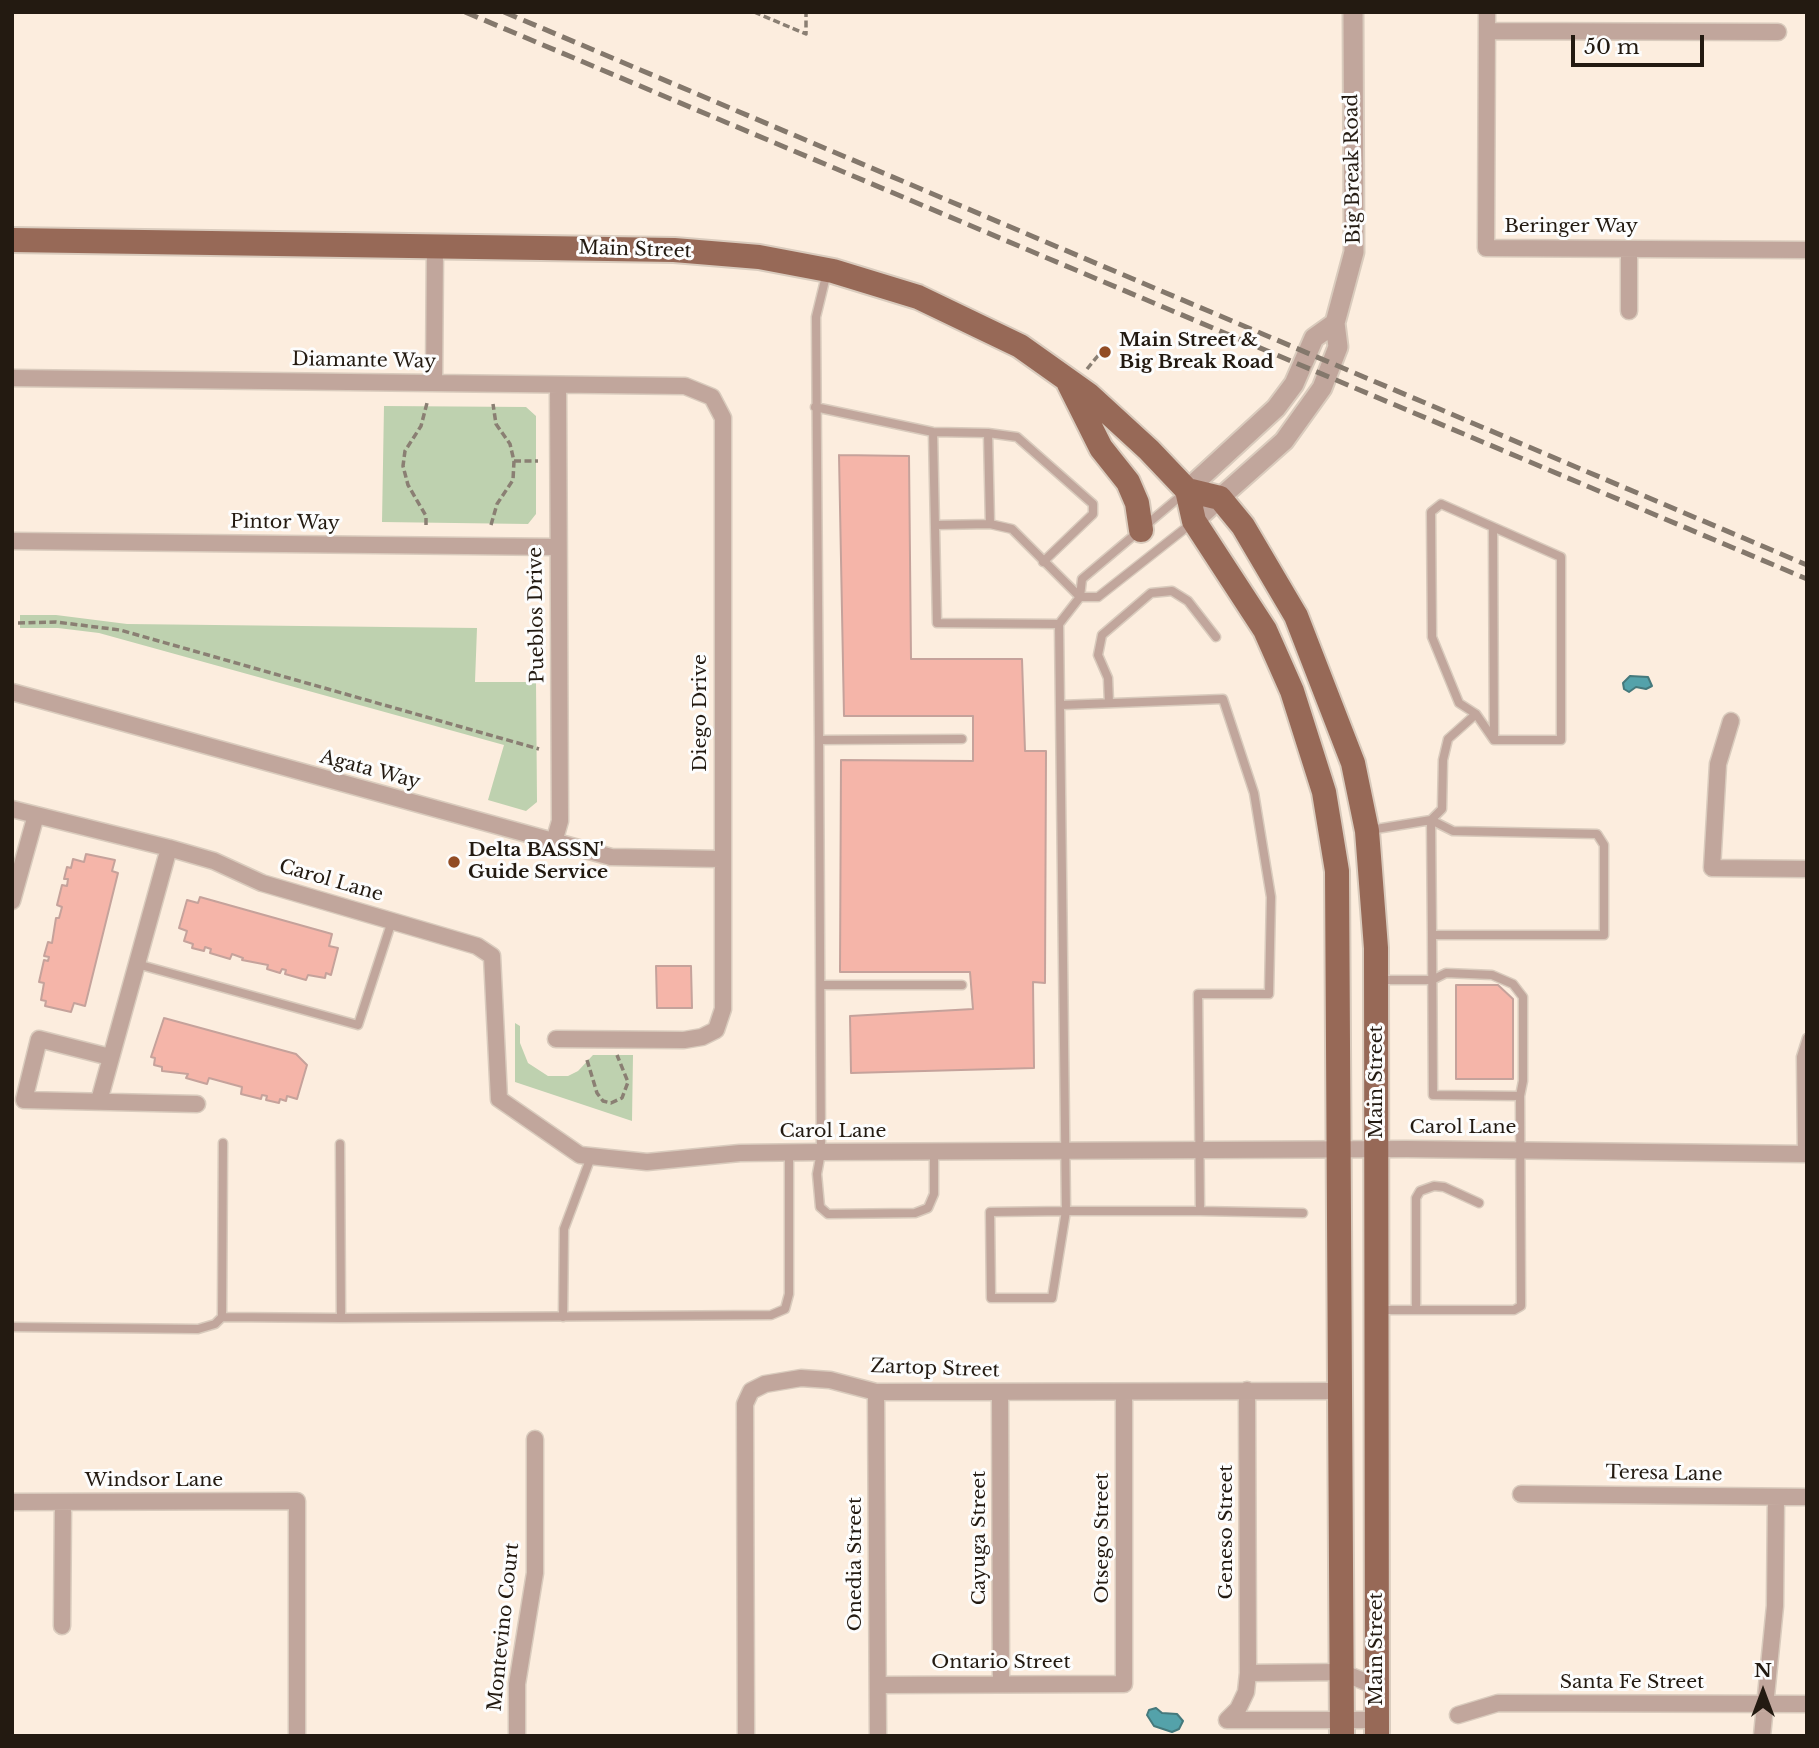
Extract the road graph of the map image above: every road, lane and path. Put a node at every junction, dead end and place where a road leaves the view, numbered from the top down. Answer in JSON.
{"nodes":[{"id":1,"x":754,"y":12,"type":"edge"},
{"id":2,"x":806,"y":12,"type":"edge"},
{"id":3,"x":1353,"y":12,"type":"edge"},
{"id":4,"x":1487,"y":12,"type":"edge"},
{"id":5,"x":1487,"y":31,"type":"junction"},
{"id":6,"x":1778,"y":32,"type":"dead end"},
{"id":7,"x":12,"y":240,"type":"edge"},
{"id":8,"x":435,"y":246,"type":"junction"},
{"id":9,"x":1629,"y":249,"type":"junction"},
{"id":10,"x":1807,"y":250,"type":"edge"},
{"id":11,"x":827,"y":270,"type":"junction"},
{"id":12,"x":1629,"y":311,"type":"dead end"},
{"id":13,"x":1335,"y":323,"type":"junction"},
{"id":14,"x":12,"y":377,"type":"edge"},
{"id":15,"x":1066,"y":377,"type":"junction"},
{"id":16,"x":434,"y":383,"type":"junction"},
{"id":17,"x":558,"y":386,"type":"junction"},
{"id":18,"x":712,"y":397,"type":"joint"},
{"id":19,"x":427,"y":403,"type":"dead end"},
{"id":20,"x":493,"y":404,"type":"dead end"},
{"id":21,"x":815,"y":407,"type":"junction"},
{"id":22,"x":933,"y":432,"type":"junction"},
{"id":23,"x":988,"y":433,"type":"junction"},
{"id":24,"x":514,"y":461,"type":"junction"},
{"id":25,"x":538,"y":461,"type":"dead end"},
{"id":26,"x":1187,"y":490,"type":"junction"},
{"id":27,"x":1220,"y":498,"type":"junction"},
{"id":28,"x":1194,"y":521,"type":"junction"},
{"id":29,"x":990,"y":524,"type":"junction"},
{"id":30,"x":426,"y":525,"type":"dead end"},
{"id":31,"x":491,"y":526,"type":"dead end"},
{"id":32,"x":936,"y":526,"type":"junction"},
{"id":33,"x":1493,"y":527,"type":"junction"},
{"id":34,"x":1141,"y":530,"type":"junction"},
{"id":35,"x":12,"y":541,"type":"edge"},
{"id":36,"x":557,"y":547,"type":"junction"},
{"id":37,"x":1043,"y":562,"type":"junction"},
{"id":38,"x":1080,"y":597,"type":"junction"},
{"id":39,"x":18,"y":623,"type":"dead end"},
{"id":40,"x":1059,"y":624,"type":"junction"},
{"id":41,"x":1216,"y":637,"type":"dead end"},
{"id":42,"x":12,"y":692,"type":"edge"},
{"id":43,"x":1109,"y":703,"type":"junction"},
{"id":44,"x":1061,"y":705,"type":"junction"},
{"id":45,"x":1476,"y":714,"type":"junction"},
{"id":46,"x":1731,"y":721,"type":"dead end"},
{"id":47,"x":819,"y":740,"type":"junction"},
{"id":48,"x":962,"y":740,"type":"dead end"},
{"id":49,"x":1494,"y":740,"type":"junction"},
{"id":50,"x":539,"y":749,"type":"dead end"},
{"id":51,"x":12,"y":809,"type":"edge"},
{"id":52,"x":36,"y":815,"type":"junction"},
{"id":53,"x":1431,"y":820,"type":"junction"},
{"id":54,"x":1367,"y":831,"type":"junction"},
{"id":55,"x":554,"y":842,"type":"junction"},
{"id":56,"x":169,"y":848,"type":"junction"},
{"id":57,"x":721,"y":859,"type":"junction"},
{"id":58,"x":1807,"y":869,"type":"edge"},
{"id":59,"x":12,"y":901,"type":"edge"},
{"id":60,"x":392,"y":921,"type":"junction"},
{"id":61,"x":1432,"y":934,"type":"junction"},
{"id":62,"x":137,"y":964,"type":"junction"},
{"id":63,"x":1376,"y":980,"type":"junction"},
{"id":64,"x":1432,"y":980,"type":"junction"},
{"id":65,"x":821,"y":985,"type":"junction"},
{"id":66,"x":962,"y":985,"type":"dead end"},
{"id":67,"x":1807,"y":1038,"type":"edge"},
{"id":68,"x":556,"y":1040,"type":"dead end"},
{"id":69,"x":617,"y":1055,"type":"dead end"},
{"id":70,"x":110,"y":1057,"type":"junction"},
{"id":71,"x":587,"y":1060,"type":"dead end"},
{"id":72,"x":1520,"y":1096,"type":"junction"},
{"id":73,"x":99,"y":1101,"type":"junction"},
{"id":74,"x":197,"y":1104,"type":"dead end"},
{"id":75,"x":223,"y":1143,"type":"dead end"},
{"id":76,"x":341,"y":1144,"type":"dead end"},
{"id":77,"x":1377,"y":1149,"type":"junction"},
{"id":78,"x":1520,"y":1149,"type":"junction"},
{"id":79,"x":1200,"y":1151,"type":"junction"},
{"id":80,"x":1338,"y":1151,"type":"junction"},
{"id":81,"x":821,"y":1152,"type":"junction"},
{"id":82,"x":789,"y":1153,"type":"junction"},
{"id":83,"x":934,"y":1153,"type":"junction"},
{"id":84,"x":1065,"y":1153,"type":"junction"},
{"id":85,"x":1805,"y":1154,"type":"edge"},
{"id":86,"x":592,"y":1156,"type":"junction"},
{"id":87,"x":1479,"y":1203,"type":"dead end"},
{"id":88,"x":1066,"y":1211,"type":"junction"},
{"id":89,"x":1200,"y":1211,"type":"junction"},
{"id":90,"x":1303,"y":1213,"type":"dead end"},
{"id":91,"x":1377,"y":1310,"type":"junction"},
{"id":92,"x":1416,"y":1310,"type":"junction"},
{"id":93,"x":222,"y":1317,"type":"junction"},
{"id":94,"x":563,"y":1317,"type":"junction"},
{"id":95,"x":341,"y":1318,"type":"junction"},
{"id":96,"x":12,"y":1327,"type":"edge"},
{"id":97,"x":1247,"y":1390,"type":"junction"},
{"id":98,"x":1340,"y":1391,"type":"junction"},
{"id":99,"x":876,"y":1392,"type":"junction"},
{"id":100,"x":1000,"y":1392,"type":"junction"},
{"id":101,"x":1124,"y":1392,"type":"junction"},
{"id":102,"x":535,"y":1439,"type":"dead end"},
{"id":103,"x":1521,"y":1493,"type":"dead end"},
{"id":104,"x":1776,"y":1497,"type":"junction"},
{"id":105,"x":1807,"y":1497,"type":"edge"},
{"id":106,"x":12,"y":1502,"type":"edge"},
{"id":107,"x":62,"y":1502,"type":"junction"},
{"id":108,"x":62,"y":1626,"type":"dead end"},
{"id":109,"x":1248,"y":1672,"type":"junction"},
{"id":110,"x":1340,"y":1672,"type":"junction"},
{"id":111,"x":1001,"y":1684,"type":"junction"},
{"id":112,"x":1124,"y":1684,"type":"joint"},
{"id":113,"x":878,"y":1685,"type":"junction"},
{"id":114,"x":1376,"y":1686,"type":"junction"},
{"id":115,"x":1767,"y":1704,"type":"junction"},
{"id":116,"x":1807,"y":1704,"type":"edge"},
{"id":117,"x":1458,"y":1715,"type":"dead end"},
{"id":118,"x":1227,"y":1728,"type":"edge"},
{"id":119,"x":1341,"y":1728,"type":"edge"},
{"id":120,"x":1377,"y":1728,"type":"edge"},
{"id":121,"x":297,"y":1736,"type":"edge"},
{"id":122,"x":517,"y":1736,"type":"edge"},
{"id":123,"x":746,"y":1736,"type":"edge"},
{"id":124,"x":878,"y":1736,"type":"edge"},
{"id":125,"x":1762,"y":1736,"type":"edge"}],
"edges":[{"from":1,"to":2,"type":"path"},
{"from":3,"to":13,"type":"street","name":"Big Break Road"},
{"from":4,"to":5,"type":"street","name":"Beringer Way"},
{"from":5,"to":6,"type":"street"},
{"from":5,"to":9,"type":"street","name":"Beringer Way"},
{"from":7,"to":8,"type":"main road","name":"Main Street"},
{"from":8,"to":11,"type":"main road","name":"Main Street"},
{"from":8,"to":16,"type":"street"},
{"from":9,"to":10,"type":"street","name":"Beringer Way"},
{"from":9,"to":12,"type":"street"},
{"from":11,"to":15,"type":"main road","name":"Main Street"},
{"from":11,"to":21,"type":"lane"},
{"from":13,"to":26,"type":"street"},
{"from":13,"to":27,"type":"street","name":"Big Break Road"},
{"from":14,"to":16,"type":"street","name":"Diamante Way"},
{"from":15,"to":26,"type":"main road","name":"Main Street"},
{"from":15,"to":34,"type":"main road"},
{"from":16,"to":17,"type":"street","name":"Diamante Way"},
{"from":17,"to":18,"type":"street","name":"Diamante Way"},
{"from":17,"to":36,"type":"street","name":"Pueblos Drive"},
{"from":18,"to":57,"type":"street","name":"Diego Drive"},
{"from":19,"to":30,"type":"path"},
{"from":20,"to":24,"type":"path"},
{"from":21,"to":22,"type":"lane"},
{"from":21,"to":47,"type":"lane"},
{"from":22,"to":23,"type":"lane"},
{"from":22,"to":32,"type":"lane"},
{"from":23,"to":29,"type":"lane"},
{"from":23,"to":37,"type":"lane"},
{"from":24,"to":25,"type":"path"},
{"from":24,"to":31,"type":"path"},
{"from":26,"to":27,"type":"main road"},
{"from":26,"to":28,"type":"main road","name":"Main Street"},
{"from":26,"to":34,"type":"lane"},
{"from":27,"to":28,"type":"street","name":"Big Break Road"},
{"from":27,"to":54,"type":"main road","name":"Main Street"},
{"from":28,"to":38,"type":"lane"},
{"from":28,"to":80,"type":"main road","name":"Main Street"},
{"from":29,"to":32,"type":"lane"},
{"from":29,"to":37,"type":"lane"},
{"from":32,"to":40,"type":"lane"},
{"from":33,"to":45,"type":"lane"},
{"from":33,"to":49,"type":"lane"},
{"from":33,"to":49,"type":"lane"},
{"from":34,"to":38,"type":"lane"},
{"from":35,"to":36,"type":"street","name":"Pintor Way"},
{"from":36,"to":55,"type":"street","name":"Pueblos Drive"},
{"from":37,"to":38,"type":"lane"},
{"from":38,"to":40,"type":"lane"},
{"from":39,"to":50,"type":"path"},
{"from":40,"to":44,"type":"lane"},
{"from":41,"to":43,"type":"lane"},
{"from":42,"to":55,"type":"street","name":"Agata Way"},
{"from":43,"to":44,"type":"lane"},
{"from":43,"to":79,"type":"lane"},
{"from":44,"to":84,"type":"lane"},
{"from":45,"to":49,"type":"lane"},
{"from":45,"to":53,"type":"lane"},
{"from":46,"to":58,"type":"street"},
{"from":47,"to":48,"type":"lane"},
{"from":47,"to":65,"type":"lane"},
{"from":51,"to":52,"type":"street","name":"Carol Lane"},
{"from":52,"to":56,"type":"street","name":"Carol Lane"},
{"from":52,"to":59,"type":"street"},
{"from":53,"to":54,"type":"lane"},
{"from":53,"to":61,"type":"lane"},
{"from":53,"to":61,"type":"lane"},
{"from":54,"to":63,"type":"main road","name":"Main Street"},
{"from":55,"to":57,"type":"street","name":"Agata Way"},
{"from":56,"to":60,"type":"street","name":"Carol Lane"},
{"from":56,"to":62,"type":"street"},
{"from":57,"to":68,"type":"street","name":"Diego Drive"},
{"from":60,"to":62,"type":"lane"},
{"from":60,"to":86,"type":"street","name":"Carol Lane"},
{"from":61,"to":64,"type":"lane"},
{"from":62,"to":70,"type":"street"},
{"from":63,"to":64,"type":"lane"},
{"from":63,"to":77,"type":"main road","name":"Main Street"},
{"from":64,"to":72,"type":"lane"},
{"from":64,"to":72,"type":"lane"},
{"from":65,"to":66,"type":"lane"},
{"from":65,"to":81,"type":"lane"},
{"from":67,"to":85,"type":"lane"},
{"from":69,"to":71,"type":"path"},
{"from":70,"to":73,"type":"street"},
{"from":70,"to":73,"type":"street"},
{"from":72,"to":78,"type":"lane"},
{"from":73,"to":74,"type":"street"},
{"from":75,"to":93,"type":"lane"},
{"from":76,"to":95,"type":"lane"},
{"from":77,"to":78,"type":"street","name":"Carol Lane"},
{"from":77,"to":80,"type":"street","name":"Carol Lane"},
{"from":77,"to":91,"type":"main road","name":"Main Street"},
{"from":78,"to":85,"type":"street","name":"Carol Lane"},
{"from":78,"to":92,"type":"lane"},
{"from":79,"to":80,"type":"street","name":"Carol Lane"},
{"from":79,"to":84,"type":"street","name":"Carol Lane"},
{"from":79,"to":89,"type":"lane"},
{"from":80,"to":98,"type":"main road","name":"Main Street"},
{"from":81,"to":82,"type":"street","name":"Carol Lane"},
{"from":81,"to":83,"type":"street","name":"Carol Lane"},
{"from":81,"to":83,"type":"lane"},
{"from":82,"to":86,"type":"street","name":"Carol Lane"},
{"from":82,"to":94,"type":"lane"},
{"from":83,"to":84,"type":"street","name":"Carol Lane"},
{"from":84,"to":88,"type":"lane"},
{"from":86,"to":94,"type":"lane"},
{"from":87,"to":92,"type":"lane"},
{"from":88,"to":88,"type":"lane"},
{"from":88,"to":89,"type":"lane"},
{"from":89,"to":90,"type":"lane"},
{"from":91,"to":92,"type":"lane"},
{"from":91,"to":114,"type":"main road","name":"Main Street"},
{"from":93,"to":95,"type":"lane"},
{"from":93,"to":96,"type":"lane"},
{"from":94,"to":95,"type":"lane"},
{"from":97,"to":98,"type":"street","name":"Zartop Street"},
{"from":97,"to":101,"type":"street","name":"Zartop Street"},
{"from":97,"to":109,"type":"street","name":"Geneso Street"},
{"from":98,"to":110,"type":"main road","name":"Main Street"},
{"from":99,"to":100,"type":"street","name":"Zartop Street"},
{"from":99,"to":113,"type":"street","name":"Onedia Street"},
{"from":99,"to":123,"type":"street","name":"Zartop Street"},
{"from":100,"to":101,"type":"street","name":"Zartop Street"},
{"from":100,"to":111,"type":"street","name":"Cayuga Street"},
{"from":101,"to":112,"type":"street","name":"Otsego Street"},
{"from":102,"to":122,"type":"street","name":"Montevino Court"},
{"from":103,"to":104,"type":"street","name":"Teresa Lane"},
{"from":104,"to":105,"type":"street","name":"Teresa Lane"},
{"from":104,"to":115,"type":"street"},
{"from":106,"to":107,"type":"street","name":"Windsor Lane"},
{"from":107,"to":108,"type":"street"},
{"from":107,"to":121,"type":"street","name":"Windsor Lane"},
{"from":109,"to":110,"type":"street"},
{"from":109,"to":118,"type":"street","name":"Geneso Street"},
{"from":110,"to":114,"type":"street"},
{"from":110,"to":119,"type":"main road","name":"Main Street"},
{"from":111,"to":112,"type":"street","name":"Ontario Street"},
{"from":111,"to":113,"type":"street","name":"Ontario Street"},
{"from":113,"to":124,"type":"street","name":"Onedia Street"},
{"from":114,"to":120,"type":"main road","name":"Main Street"},
{"from":115,"to":116,"type":"street","name":"Santa Fe Street"},
{"from":115,"to":117,"type":"street","name":"Santa Fe Street"},
{"from":115,"to":125,"type":"street"},
{"from":118,"to":119,"type":"street"},
{"from":119,"to":120,"type":"street"}]}
